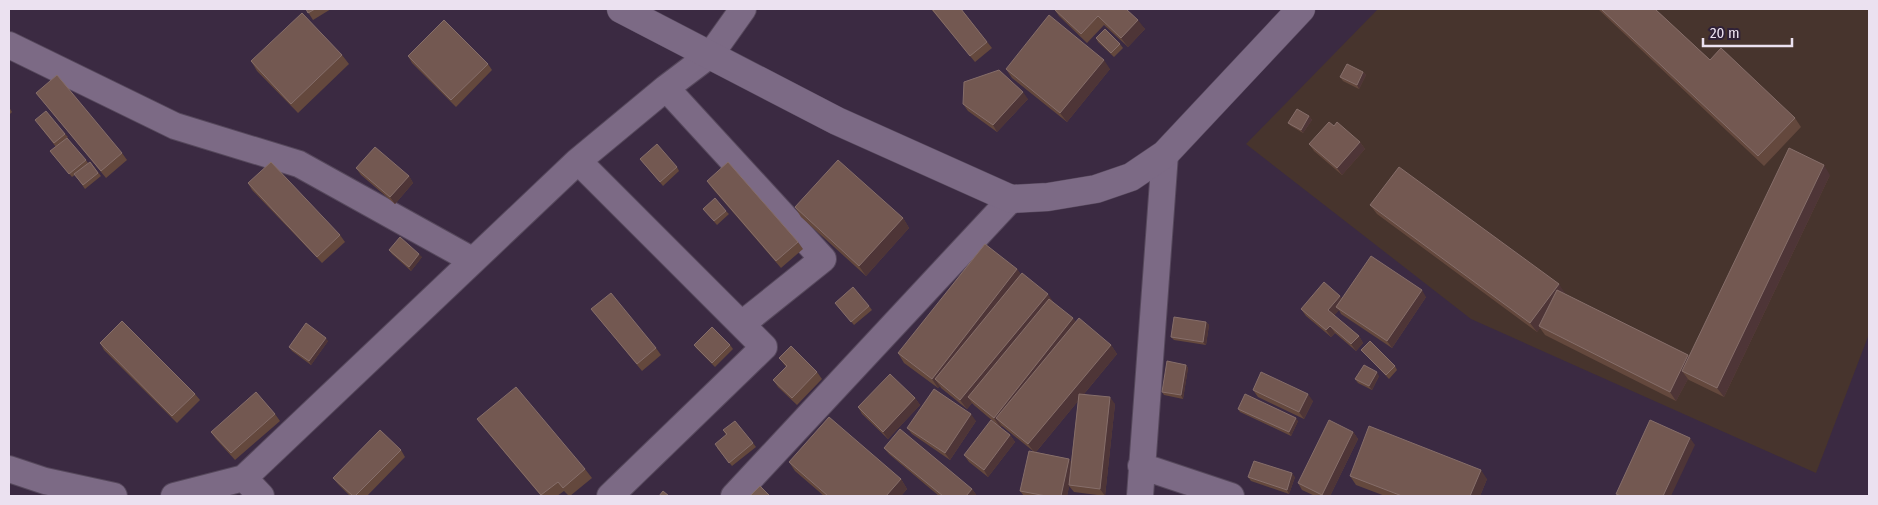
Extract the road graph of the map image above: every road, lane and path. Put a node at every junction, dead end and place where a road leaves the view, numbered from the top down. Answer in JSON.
{"nodes":[{"id":1,"x":621,"y":9,"type":"edge"},
{"id":2,"x":744,"y":9,"type":"edge"},
{"id":3,"x":1301,"y":9,"type":"edge"},
{"id":4,"x":9,"y":45,"type":"edge"},
{"id":5,"x":711,"y":54,"type":"junction"},
{"id":6,"x":666,"y":88,"type":"junction"},
{"id":7,"x":1165,"y":154,"type":"junction"},
{"id":8,"x":578,"y":161,"type":"junction"},
{"id":9,"x":1011,"y":199,"type":"junction"},
{"id":10,"x":472,"y":260,"type":"junction"},
{"id":11,"x":742,"y":324,"type":"junction"},
{"id":12,"x":1141,"y":466,"type":"junction"},
{"id":13,"x":9,"y":469,"type":"edge"},
{"id":14,"x":252,"y":487,"type":"edge"},
{"id":15,"x":114,"y":496,"type":"edge"},
{"id":16,"x":174,"y":496,"type":"edge"},
{"id":17,"x":610,"y":496,"type":"edge"},
{"id":18,"x":734,"y":496,"type":"edge"},
{"id":19,"x":1140,"y":496,"type":"edge"},
{"id":20,"x":1231,"y":496,"type":"edge"}],
"edges":[{"from":1,"to":5,"type":"main road"},
{"from":2,"to":5,"type":"street"},
{"from":3,"to":7,"type":"main road"},
{"from":4,"to":10,"type":"street"},
{"from":5,"to":6,"type":"street"},
{"from":5,"to":9,"type":"main road"},
{"from":6,"to":8,"type":"street"},
{"from":6,"to":11,"type":"street"},
{"from":7,"to":9,"type":"main road"},
{"from":7,"to":12,"type":"street"},
{"from":8,"to":10,"type":"street"},
{"from":8,"to":11,"type":"street"},
{"from":9,"to":18,"type":"street"},
{"from":10,"to":14,"type":"street"},
{"from":11,"to":17,"type":"street"},
{"from":12,"to":19,"type":"street"},
{"from":12,"to":20,"type":"street"},
{"from":13,"to":15,"type":"street"},
{"from":14,"to":16,"type":"street"}]}
